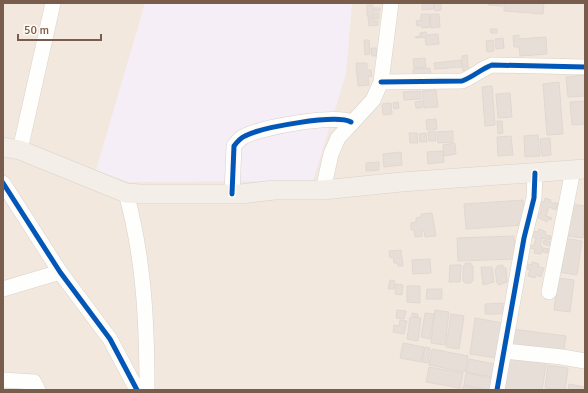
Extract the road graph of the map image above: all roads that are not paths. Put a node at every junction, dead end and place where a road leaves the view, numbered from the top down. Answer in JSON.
{"nodes":[{"id":1,"x":53,"y":3,"type":"edge"},
{"id":2,"x":391,"y":3,"type":"edge"},
{"id":3,"x":585,"y":66,"type":"edge"},
{"id":4,"x":381,"y":82,"type":"junction"},
{"id":5,"x":352,"y":122,"type":"junction"},
{"id":6,"x":11,"y":148,"type":"edge"},
{"id":7,"x":579,"y":170,"type":"edge"},
{"id":8,"x":535,"y":173,"type":"junction"},
{"id":9,"x":3,"y":183,"type":"edge"},
{"id":10,"x":323,"y":190,"type":"junction"},
{"id":11,"x":126,"y":193,"type":"junction"},
{"id":12,"x":232,"y":194,"type":"junction"},
{"id":13,"x":60,"y":272,"type":"junction"},
{"id":14,"x":3,"y":289,"type":"edge"},
{"id":15,"x":549,"y":292,"type":"dead end"},
{"id":16,"x":504,"y":351,"type":"junction"},
{"id":17,"x":585,"y":361,"type":"edge"},
{"id":18,"x":3,"y":380,"type":"edge"},
{"id":19,"x":38,"y":390,"type":"edge"},
{"id":20,"x":137,"y":390,"type":"edge"},
{"id":21,"x":147,"y":390,"type":"edge"},
{"id":22,"x":497,"y":390,"type":"edge"}],
"edges":[{"from":1,"to":6,"type":"street"},
{"from":2,"to":4,"type":"street"},
{"from":3,"to":4,"type":"street"},
{"from":4,"to":5,"type":"street"},
{"from":5,"to":10,"type":"street"},
{"from":5,"to":12,"type":"street"},
{"from":6,"to":11,"type":"main road"},
{"from":7,"to":8,"type":"main road"},
{"from":7,"to":15,"type":"street"},
{"from":8,"to":10,"type":"main road"},
{"from":8,"to":16,"type":"street"},
{"from":9,"to":13,"type":"street"},
{"from":10,"to":12,"type":"main road"},
{"from":11,"to":12,"type":"main road"},
{"from":11,"to":21,"type":"street"},
{"from":13,"to":14,"type":"street"},
{"from":13,"to":20,"type":"street"},
{"from":16,"to":17,"type":"street"},
{"from":16,"to":22,"type":"street"},
{"from":18,"to":19,"type":"street"}]}
